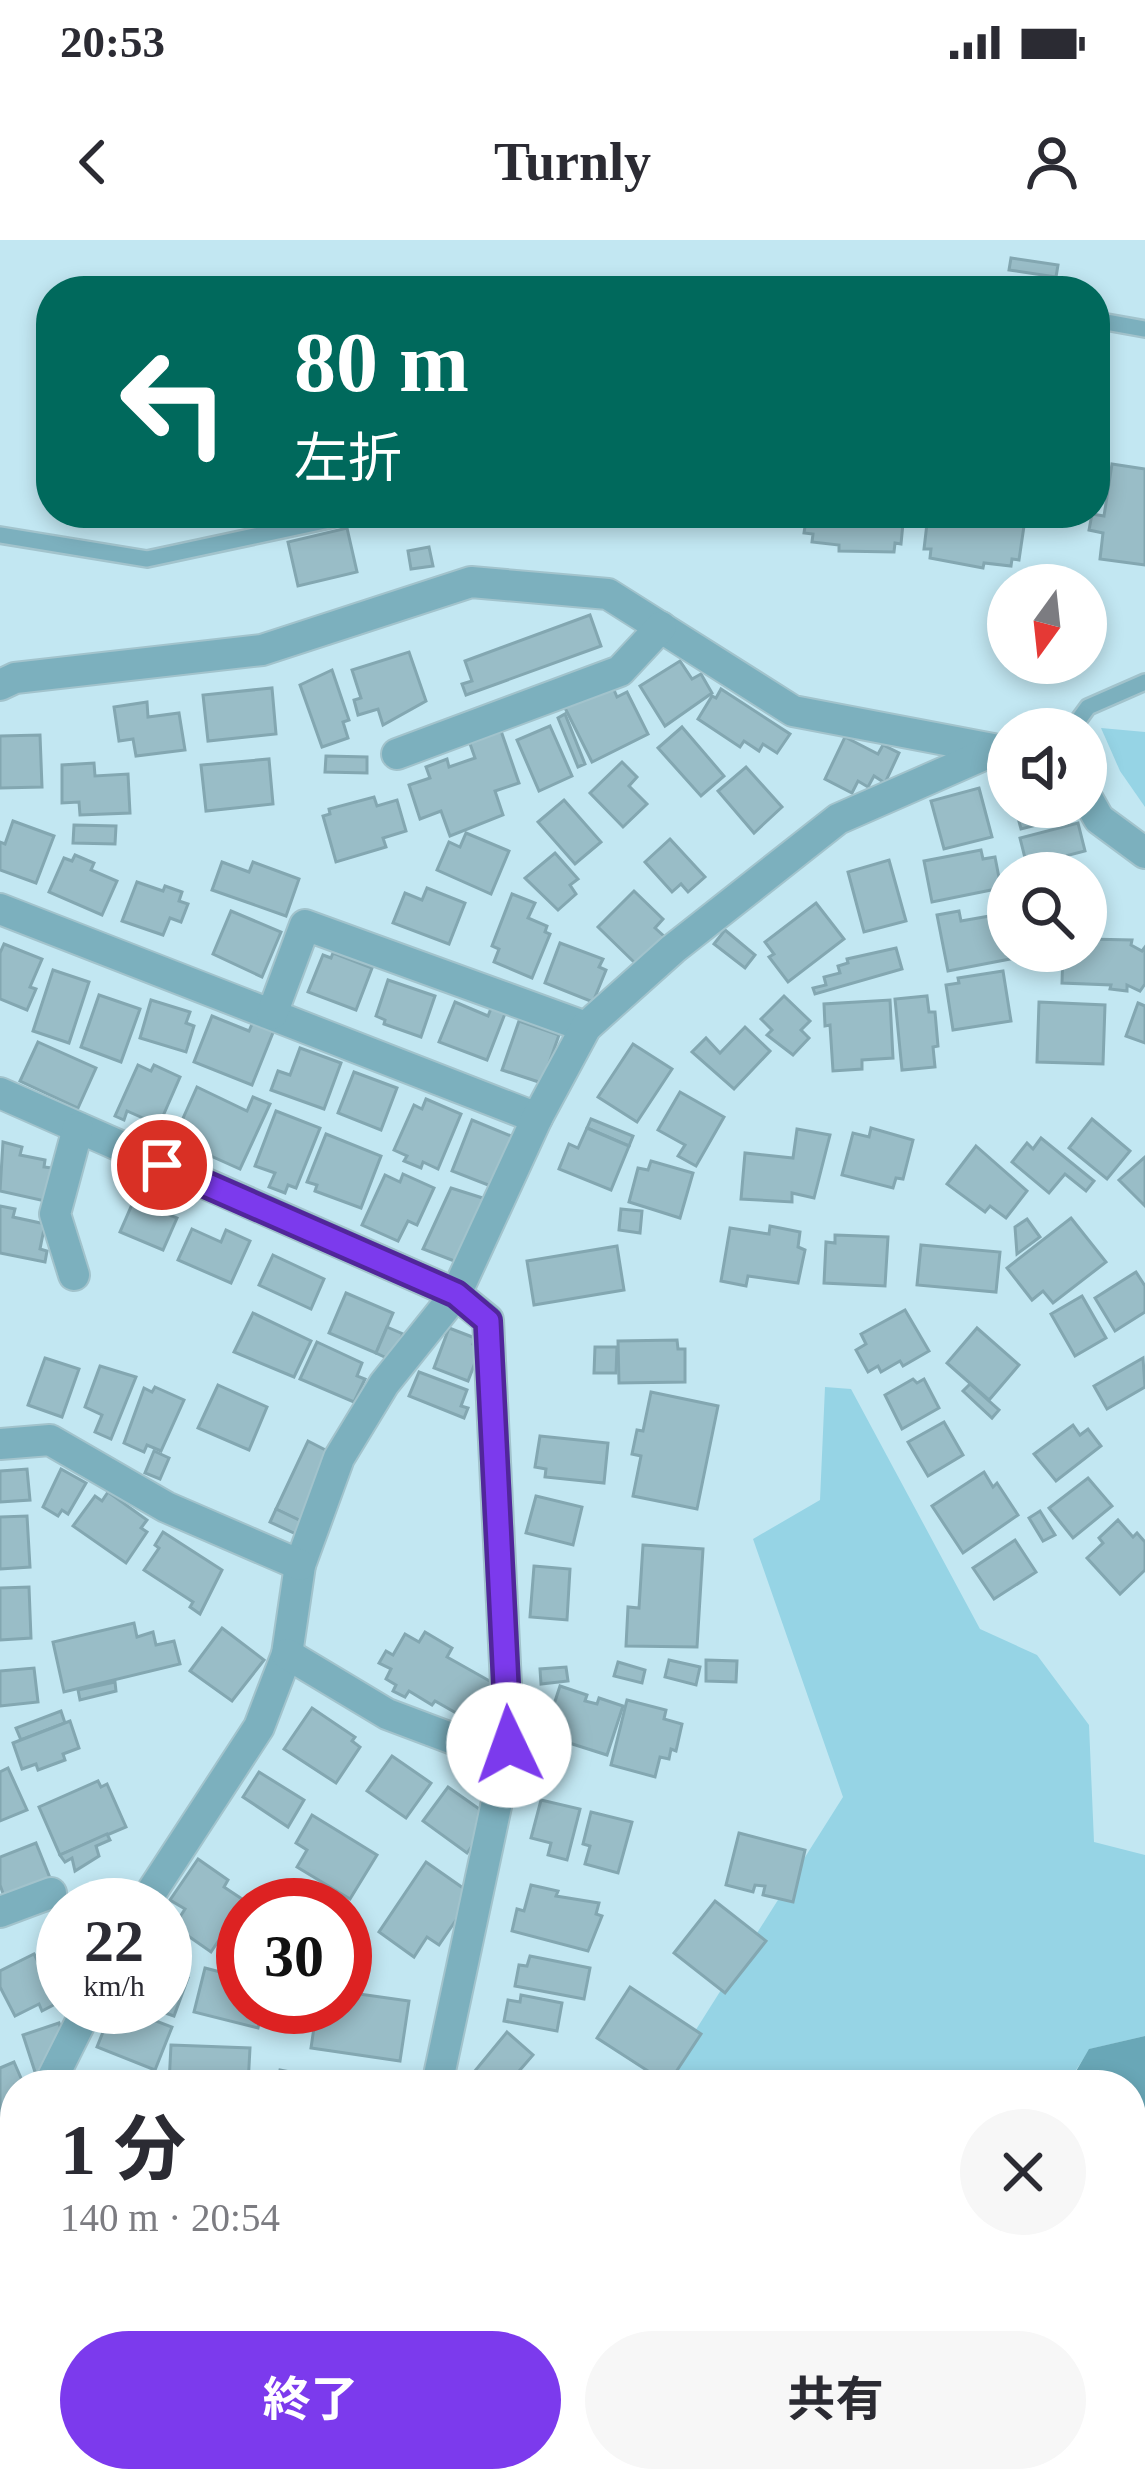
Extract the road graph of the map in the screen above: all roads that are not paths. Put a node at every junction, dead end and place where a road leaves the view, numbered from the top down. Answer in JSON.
{"nodes":[{"id":1,"x":1110,"y":323,"type":"edge"},
{"id":2,"x":1145,"y":329,"type":"edge"},
{"id":3,"x":292,"y":528,"type":"edge"},
{"id":4,"x":0,"y":535,"type":"edge"},
{"id":5,"x":661,"y":627,"type":"junction"},
{"id":6,"x":1145,"y":682,"type":"edge"},
{"id":7,"x":0,"y":686,"type":"edge"},
{"id":8,"x":1087,"y":708,"type":"edge"},
{"id":9,"x":987,"y":747,"type":"edge"},
{"id":10,"x":397,"y":754,"type":"dead end"},
{"id":11,"x":987,"y":756,"type":"edge"},
{"id":12,"x":1107,"y":824,"type":"edge"},
{"id":13,"x":1145,"y":853,"type":"edge"},
{"id":14,"x":0,"y":909,"type":"edge"},
{"id":15,"x":272,"y":1014,"type":"junction"},
{"id":16,"x":586,"y":1027,"type":"junction"},
{"id":17,"x":0,"y":1094,"type":"edge"},
{"id":18,"x":537,"y":1118,"type":"junction"},
{"id":19,"x":78,"y":1128,"type":"junction"},
{"id":20,"x":74,"y":1274,"type":"dead end"},
{"id":21,"x":456,"y":1294,"type":"junction"},
{"id":22,"x":0,"y":1444,"type":"edge"},
{"id":23,"x":300,"y":1565,"type":"junction"},
{"id":24,"x":286,"y":1654,"type":"junction"},
{"id":25,"x":509,"y":1745,"type":"junction"},
{"id":26,"x":161,"y":1878,"type":"edge"},
{"id":27,"x":36,"y":1899,"type":"edge"},
{"id":28,"x":0,"y":1912,"type":"edge"},
{"id":29,"x":74,"y":2034,"type":"edge"},
{"id":30,"x":56,"y":2070,"type":"edge"},
{"id":31,"x":440,"y":2070,"type":"edge"}],
"edges":[{"from":1,"to":2,"type":"lane"},
{"from":3,"to":4,"type":"lane"},
{"from":5,"to":7,"type":"street"},
{"from":5,"to":9,"type":"street"},
{"from":5,"to":10,"type":"street"},
{"from":6,"to":8,"type":"lane"},
{"from":11,"to":16,"type":"street"},
{"from":12,"to":13,"type":"street"},
{"from":14,"to":15,"type":"street"},
{"from":15,"to":16,"type":"street"},
{"from":15,"to":18,"type":"street"},
{"from":16,"to":18,"type":"street"},
{"from":17,"to":19,"type":"street"},
{"from":18,"to":21,"type":"street"},
{"from":19,"to":20,"type":"street"},
{"from":19,"to":21,"type":"street"},
{"from":21,"to":23,"type":"street"},
{"from":21,"to":25,"type":"street"},
{"from":22,"to":23,"type":"street"},
{"from":23,"to":24,"type":"street"},
{"from":24,"to":25,"type":"street"},
{"from":24,"to":26,"type":"street"},
{"from":25,"to":31,"type":"street"},
{"from":27,"to":28,"type":"street"},
{"from":29,"to":30,"type":"street"}]}
